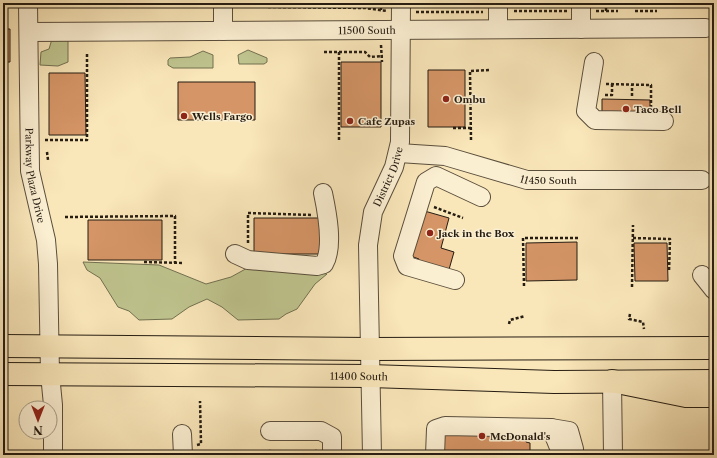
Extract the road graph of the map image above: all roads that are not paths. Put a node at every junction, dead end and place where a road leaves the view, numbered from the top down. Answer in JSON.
{"nodes":[{"id":1,"x":28,"y":3,"type":"edge"},
{"id":2,"x":223,"y":3,"type":"edge"},
{"id":3,"x":498,"y":3,"type":"edge"},
{"id":4,"x":394,"y":7,"type":"edge"},
{"id":5,"x":587,"y":7,"type":"edge"},
{"id":6,"x":706,"y":28,"type":"dead end"},
{"id":7,"x":498,"y":29,"type":"junction"},
{"id":8,"x":581,"y":29,"type":"junction"},
{"id":9,"x":401,"y":30,"type":"junction"},
{"id":10,"x":223,"y":31,"type":"junction"},
{"id":11,"x":29,"y":32,"type":"junction"},
{"id":12,"x":594,"y":62,"type":"dead end"},
{"id":13,"x":664,"y":121,"type":"dead end"},
{"id":14,"x":399,"y":153,"type":"junction"},
{"id":15,"x":702,"y":180,"type":"dead end"},
{"id":16,"x":323,"y":193,"type":"dead end"},
{"id":17,"x":482,"y":197,"type":"dead end"},
{"id":18,"x":242,"y":249,"type":"road end"},
{"id":19,"x":702,"y":275,"type":"dead end"},
{"id":20,"x":455,"y":280,"type":"dead end"},
{"id":21,"x":714,"y":290,"type":"edge"},
{"id":22,"x":3,"y":346,"type":"edge"},
{"id":23,"x":50,"y":346,"type":"junction"},
{"id":24,"x":714,"y":348,"type":"edge"},
{"id":25,"x":369,"y":349,"type":"junction"},
{"id":26,"x":3,"y":374,"type":"edge"},
{"id":27,"x":50,"y":374,"type":"junction"},
{"id":28,"x":370,"y":376,"type":"junction"},
{"id":29,"x":612,"y":381,"type":"junction"},
{"id":30,"x":714,"y":381,"type":"edge"},
{"id":31,"x":714,"y":396,"type":"edge"},
{"id":32,"x":551,"y":428,"type":"junction"},
{"id":33,"x":270,"y":431,"type":"dead end"},
{"id":34,"x":327,"y":450,"type":"edge"},
{"id":35,"x":53,"y":455,"type":"edge"},
{"id":36,"x":372,"y":455,"type":"edge"},
{"id":37,"x":435,"y":455,"type":"edge"},
{"id":38,"x":562,"y":455,"type":"edge"},
{"id":39,"x":573,"y":455,"type":"edge"},
{"id":40,"x":613,"y":455,"type":"edge"}],
"edges":[{"from":1,"to":11,"type":"street","name":"Parkway Plaza Drive"},
{"from":2,"to":10,"type":"street"},
{"from":3,"to":7,"type":"street"},
{"from":4,"to":9,"type":"street","name":"District Drive"},
{"from":5,"to":8,"type":"street"},
{"from":6,"to":8,"type":"street","name":"11500 South"},
{"from":7,"to":8,"type":"street","name":"11500 South"},
{"from":7,"to":9,"type":"street","name":"11500 South"},
{"from":9,"to":10,"type":"street","name":"11500 South"},
{"from":9,"to":14,"type":"street","name":"District Drive"},
{"from":10,"to":11,"type":"street","name":"11500 South"},
{"from":11,"to":23,"type":"street","name":"Parkway Plaza Drive"},
{"from":12,"to":13,"type":"street"},
{"from":14,"to":15,"type":"street","name":"11450 South"},
{"from":14,"to":25,"type":"street","name":"District Drive"},
{"from":16,"to":18,"type":"street"},
{"from":17,"to":20,"type":"street"},
{"from":19,"to":21,"type":"street"},
{"from":22,"to":23,"type":"main road"},
{"from":23,"to":25,"type":"main road"},
{"from":23,"to":27,"type":"street","name":"Parkway Plaza Drive"},
{"from":24,"to":25,"type":"main road"},
{"from":25,"to":28,"type":"street","name":"District Drive"},
{"from":26,"to":27,"type":"main road","name":"11400 South"},
{"from":27,"to":28,"type":"main road","name":"11400 South"},
{"from":27,"to":35,"type":"street","name":"Parkway Plaza Drive"},
{"from":28,"to":29,"type":"main road","name":"11400 South"},
{"from":28,"to":36,"type":"street","name":"District Drive"},
{"from":29,"to":30,"type":"main road","name":"11400 South"},
{"from":29,"to":31,"type":"main road"},
{"from":29,"to":40,"type":"street"},
{"from":32,"to":37,"type":"street"},
{"from":32,"to":38,"type":"street"},
{"from":32,"to":39,"type":"street"},
{"from":33,"to":34,"type":"street"}]}
